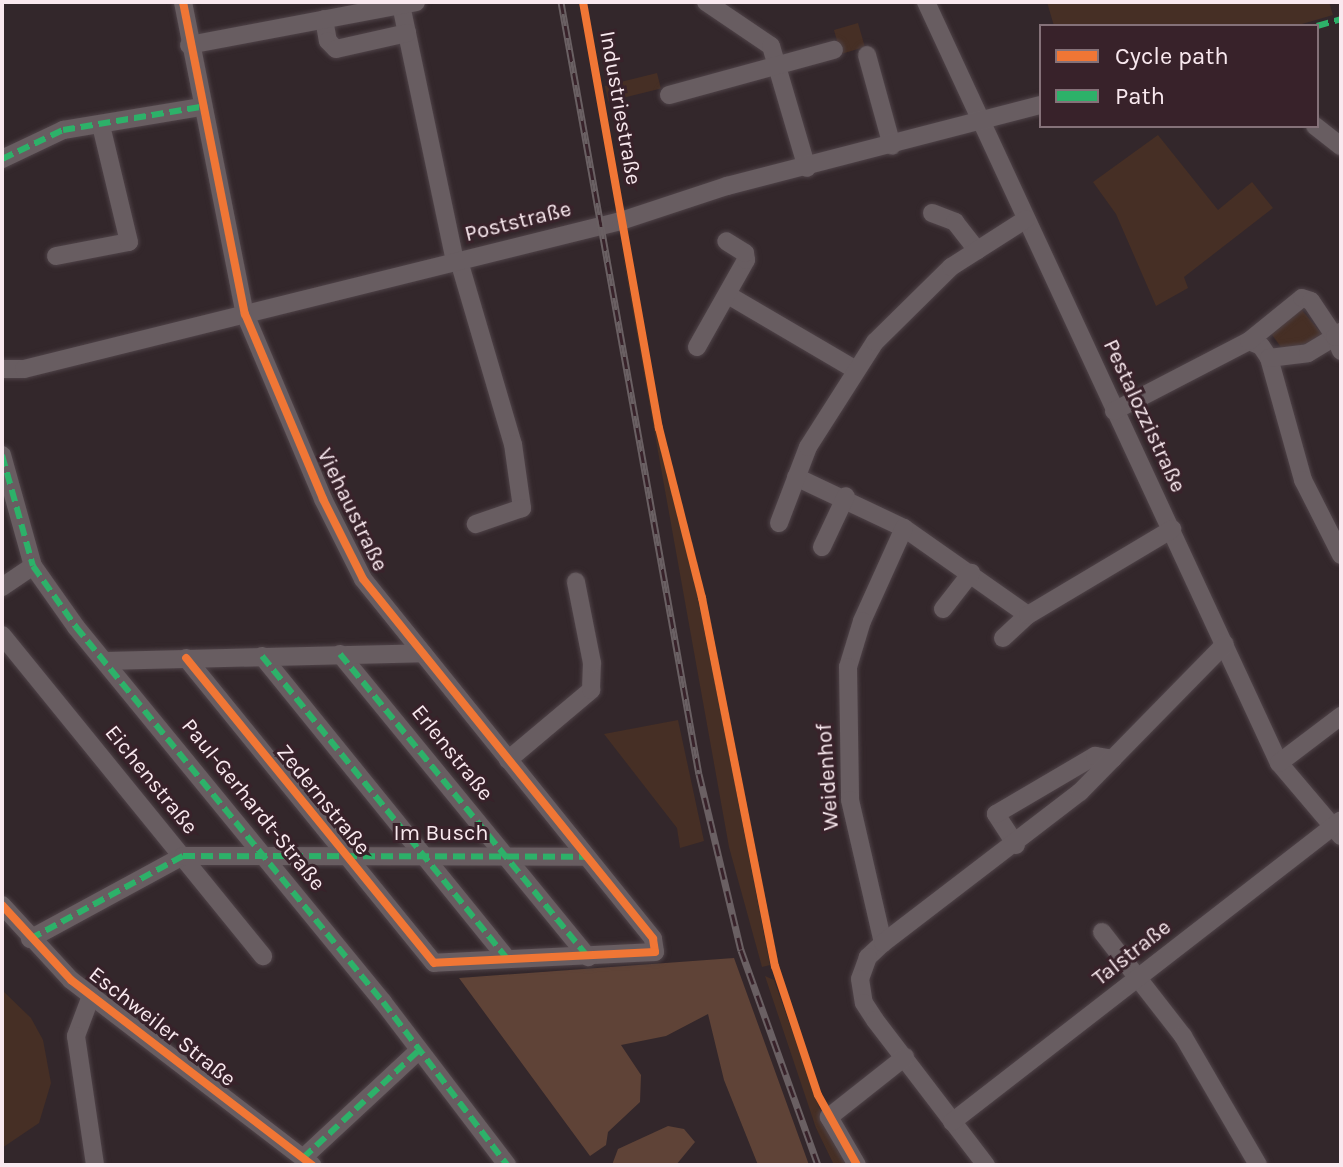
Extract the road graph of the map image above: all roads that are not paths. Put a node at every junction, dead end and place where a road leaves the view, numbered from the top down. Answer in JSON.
{"nodes":[{"id":1,"x":183,"y":2,"type":"edge"},
{"id":2,"x":706,"y":2,"type":"edge"},
{"id":3,"x":926,"y":2,"type":"edge"},
{"id":4,"x":408,"y":3,"type":"edge"},
{"id":5,"x":325,"y":13,"type":"edge"},
{"id":6,"x":407,"y":33,"type":"junction"},
{"id":7,"x":189,"y":45,"type":"junction"},
{"id":8,"x":834,"y":50,"type":"dead end"},
{"id":9,"x":867,"y":55,"type":"dead end"},
{"id":10,"x":779,"y":65,"type":"junction"},
{"id":11,"x":669,"y":95,"type":"dead end"},
{"id":12,"x":1039,"y":106,"type":"edge"},
{"id":13,"x":200,"y":107,"type":"junction"},
{"id":14,"x":984,"y":122,"type":"junction"},
{"id":15,"x":101,"y":125,"type":"junction"},
{"id":16,"x":1318,"y":128,"type":"edge"},
{"id":17,"x":892,"y":146,"type":"junction"},
{"id":18,"x":1341,"y":146,"type":"edge"},
{"id":19,"x":2,"y":159,"type":"edge"},
{"id":20,"x":807,"y":168,"type":"junction"},
{"id":21,"x":932,"y":213,"type":"dead end"},
{"id":22,"x":1026,"y":219,"type":"junction"},
{"id":23,"x":726,"y":241,"type":"dead end"},
{"id":24,"x":977,"y":250,"type":"junction"},
{"id":25,"x":56,"y":256,"type":"dead end"},
{"id":26,"x":457,"y":262,"type":"junction"},
{"id":27,"x":728,"y":295,"type":"junction"},
{"id":28,"x":245,"y":314,"type":"junction"},
{"id":29,"x":1339,"y":340,"type":"edge"},
{"id":30,"x":1249,"y":341,"type":"junction"},
{"id":31,"x":697,"y":347,"type":"dead end"},
{"id":32,"x":1269,"y":358,"type":"junction"},
{"id":33,"x":2,"y":369,"type":"edge"},
{"id":34,"x":854,"y":369,"type":"junction"},
{"id":35,"x":1114,"y":411,"type":"junction"},
{"id":36,"x":2,"y":455,"type":"edge"},
{"id":37,"x":796,"y":477,"type":"junction"},
{"id":38,"x":846,"y":496,"type":"junction"},
{"id":39,"x":779,"y":523,"type":"dead end"},
{"id":40,"x":476,"y":524,"type":"dead end"},
{"id":41,"x":904,"y":528,"type":"junction"},
{"id":42,"x":1172,"y":529,"type":"junction"},
{"id":43,"x":822,"y":547,"type":"dead end"},
{"id":44,"x":1341,"y":555,"type":"edge"},
{"id":45,"x":33,"y":566,"type":"junction"},
{"id":46,"x":971,"y":573,"type":"junction"},
{"id":47,"x":576,"y":582,"type":"dead end"},
{"id":48,"x":2,"y":587,"type":"edge"},
{"id":49,"x":943,"y":609,"type":"dead end"},
{"id":50,"x":1028,"y":615,"type":"junction"},
{"id":51,"x":2,"y":635,"type":"edge"},
{"id":52,"x":1003,"y":638,"type":"dead end"},
{"id":53,"x":1225,"y":644,"type":"junction"},
{"id":54,"x":423,"y":653,"type":"junction"},
{"id":55,"x":340,"y":654,"type":"junction"},
{"id":56,"x":262,"y":656,"type":"junction"},
{"id":57,"x":186,"y":658,"type":"junction"},
{"id":58,"x":105,"y":661,"type":"junction"},
{"id":59,"x":1341,"y":716,"type":"edge"},
{"id":60,"x":1113,"y":759,"type":"junction"},
{"id":61,"x":508,"y":760,"type":"junction"},
{"id":62,"x":1279,"y":763,"type":"junction"},
{"id":63,"x":1338,"y":827,"type":"edge"},
{"id":64,"x":1016,"y":845,"type":"junction"},
{"id":65,"x":183,"y":856,"type":"junction"},
{"id":66,"x":263,"y":856,"type":"junction"},
{"id":67,"x":585,"y":857,"type":"junction"},
{"id":68,"x":347,"y":858,"type":"junction"},
{"id":69,"x":507,"y":858,"type":"junction"},
{"id":70,"x":428,"y":859,"type":"junction"},
{"id":71,"x":2,"y":905,"type":"edge"},
{"id":72,"x":1102,"y":932,"type":"dead end"},
{"id":73,"x":30,"y":939,"type":"junction"},
{"id":74,"x":883,"y":943,"type":"junction"},
{"id":75,"x":263,"y":956,"type":"dead end"},
{"id":76,"x":588,"y":957,"type":"junction"},
{"id":77,"x":507,"y":959,"type":"junction"},
{"id":78,"x":1138,"y":978,"type":"junction"},
{"id":79,"x":91,"y":996,"type":"junction"},
{"id":80,"x":418,"y":1051,"type":"junction"},
{"id":81,"x":905,"y":1057,"type":"junction"},
{"id":82,"x":952,"y":1122,"type":"junction"},
{"id":83,"x":308,"y":1162,"type":"edge"},
{"id":84,"x":95,"y":1165,"type":"edge"},
{"id":85,"x":507,"y":1165,"type":"edge"},
{"id":86,"x":857,"y":1165,"type":"edge"},
{"id":87,"x":986,"y":1165,"type":"edge"},
{"id":88,"x":1258,"y":1165,"type":"edge"}],
"edges":[{"from":1,"to":7,"type":"street","name":"Viehaustraße"},
{"from":2,"to":10,"type":"street"},
{"from":3,"to":14,"type":"street","name":"Pestalozzistraße"},
{"from":4,"to":5,"type":"street"},
{"from":4,"to":6,"type":"street"},
{"from":5,"to":6,"type":"street"},
{"from":5,"to":7,"type":"street"},
{"from":6,"to":26,"type":"street"},
{"from":7,"to":13,"type":"street","name":"Viehaustraße"},
{"from":8,"to":10,"type":"street"},
{"from":9,"to":17,"type":"street"},
{"from":10,"to":11,"type":"street"},
{"from":10,"to":20,"type":"street"},
{"from":12,"to":14,"type":"street","name":"Poststraße"},
{"from":13,"to":15,"type":"street"},
{"from":13,"to":28,"type":"street","name":"Viehaustraße"},
{"from":14,"to":17,"type":"street","name":"Poststraße"},
{"from":14,"to":22,"type":"street","name":"Pestalozzistraße"},
{"from":15,"to":19,"type":"street"},
{"from":15,"to":25,"type":"street"},
{"from":16,"to":18,"type":"street"},
{"from":17,"to":20,"type":"street","name":"Poststraße"},
{"from":20,"to":26,"type":"street","name":"Poststraße"},
{"from":21,"to":24,"type":"street"},
{"from":22,"to":24,"type":"street"},
{"from":22,"to":35,"type":"street","name":"Pestalozzistraße"},
{"from":23,"to":27,"type":"street"},
{"from":24,"to":34,"type":"street"},
{"from":26,"to":28,"type":"street","name":"Poststraße"},
{"from":26,"to":40,"type":"street"},
{"from":27,"to":31,"type":"street"},
{"from":27,"to":34,"type":"street"},
{"from":28,"to":33,"type":"street","name":"Poststraße"},
{"from":28,"to":54,"type":"street","name":"Viehaustraße"},
{"from":29,"to":30,"type":"street"},
{"from":29,"to":32,"type":"street"},
{"from":30,"to":32,"type":"street"},
{"from":30,"to":35,"type":"street"},
{"from":32,"to":44,"type":"street"},
{"from":34,"to":37,"type":"street"},
{"from":35,"to":42,"type":"street","name":"Pestalozzistraße"},
{"from":36,"to":45,"type":"street","name":"Paul-Gerhardt-Straße"},
{"from":37,"to":38,"type":"street"},
{"from":37,"to":39,"type":"street"},
{"from":38,"to":41,"type":"street"},
{"from":38,"to":43,"type":"street"},
{"from":41,"to":46,"type":"street"},
{"from":41,"to":74,"type":"street","name":"Weidenhof"},
{"from":42,"to":50,"type":"street"},
{"from":42,"to":53,"type":"street","name":"Pestalozzistraße"},
{"from":45,"to":48,"type":"street"},
{"from":45,"to":58,"type":"street","name":"Paul-Gerhardt-Straße"},
{"from":46,"to":49,"type":"street"},
{"from":46,"to":50,"type":"street"},
{"from":47,"to":61,"type":"street"},
{"from":50,"to":52,"type":"street"},
{"from":51,"to":65,"type":"street","name":"Eichenstraße"},
{"from":53,"to":60,"type":"street"},
{"from":53,"to":62,"type":"street","name":"Pestalozzistraße"},
{"from":54,"to":55,"type":"street"},
{"from":54,"to":61,"type":"street","name":"Viehaustraße"},
{"from":55,"to":56,"type":"street"},
{"from":55,"to":69,"type":"street","name":"Erlenstraße"},
{"from":56,"to":57,"type":"street"},
{"from":56,"to":70,"type":"street"},
{"from":57,"to":58,"type":"street"},
{"from":57,"to":68,"type":"street","name":"Zedernstraße"},
{"from":58,"to":66,"type":"street","name":"Paul-Gerhardt-Straße"},
{"from":59,"to":62,"type":"street"},
{"from":60,"to":64,"type":"street"},
{"from":60,"to":64,"type":"street"},
{"from":61,"to":67,"type":"street","name":"Viehaustraße"},
{"from":62,"to":63,"type":"street","name":"Pestalozzistraße"},
{"from":63,"to":78,"type":"street","name":"Talstraße"},
{"from":64,"to":74,"type":"street"},
{"from":65,"to":66,"type":"street","name":"Im Busch"},
{"from":65,"to":73,"type":"street","name":"Im Busch"},
{"from":65,"to":75,"type":"street","name":"Eichenstraße"},
{"from":66,"to":68,"type":"street","name":"Im Busch"},
{"from":66,"to":80,"type":"street","name":"Paul-Gerhardt-Straße"},
{"from":67,"to":69,"type":"street","name":"Im Busch"},
{"from":67,"to":76,"type":"street","name":"Viehaustraße"},
{"from":68,"to":70,"type":"street","name":"Im Busch"},
{"from":68,"to":77,"type":"street","name":"Zedernstraße"},
{"from":69,"to":70,"type":"street","name":"Im Busch"},
{"from":69,"to":76,"type":"street","name":"Erlenstraße"},
{"from":70,"to":77,"type":"street"},
{"from":71,"to":73,"type":"street","name":"Eschweiler Straße"},
{"from":72,"to":78,"type":"street"},
{"from":73,"to":79,"type":"street","name":"Eschweiler Straße"},
{"from":74,"to":81,"type":"street"},
{"from":76,"to":77,"type":"street"},
{"from":78,"to":82,"type":"street","name":"Talstraße"},
{"from":78,"to":88,"type":"street"},
{"from":79,"to":83,"type":"street","name":"Eschweiler Straße"},
{"from":79,"to":84,"type":"street"},
{"from":80,"to":83,"type":"street"},
{"from":80,"to":85,"type":"street","name":"Paul-Gerhardt-Straße"},
{"from":81,"to":82,"type":"street"},
{"from":81,"to":86,"type":"street"},
{"from":82,"to":87,"type":"street"}]}
